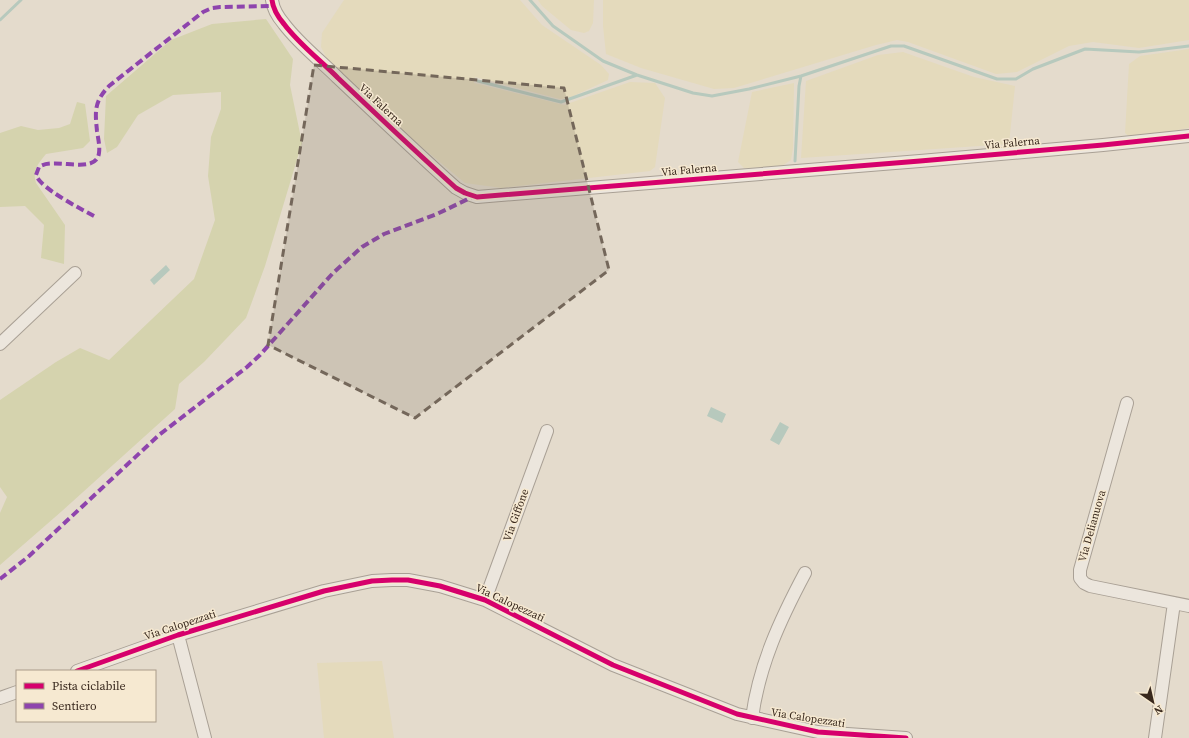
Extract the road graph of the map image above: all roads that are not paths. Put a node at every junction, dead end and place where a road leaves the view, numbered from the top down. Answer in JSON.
{"nodes":[{"id":1,"x":272,"y":0,"type":"edge"},
{"id":2,"x":1189,"y":136,"type":"edge"},
{"id":3,"x":75,"y":273,"type":"dead end"},
{"id":4,"x":0,"y":344,"type":"edge"},
{"id":5,"x":1127,"y":403,"type":"dead end"},
{"id":6,"x":547,"y":431,"type":"dead end"},
{"id":7,"x":805,"y":573,"type":"dead end"},
{"id":8,"x":485,"y":600,"type":"junction"},
{"id":9,"x":1174,"y":603,"type":"junction"},
{"id":10,"x":1189,"y":606,"type":"edge"},
{"id":11,"x":178,"y":635,"type":"junction"},
{"id":12,"x":80,"y":670,"type":"edge"},
{"id":13,"x":16,"y":692,"type":"edge"},
{"id":14,"x":0,"y":698,"type":"edge"},
{"id":15,"x":752,"y":718,"type":"junction"},
{"id":16,"x":205,"y":738,"type":"edge"},
{"id":17,"x":906,"y":738,"type":"edge"},
{"id":18,"x":1155,"y":738,"type":"edge"}],
"edges":[{"from":1,"to":2,"type":"street","name":"Via Falerna"},
{"from":3,"to":4,"type":"street"},
{"from":5,"to":9,"type":"street","name":"Via Delianuova"},
{"from":6,"to":8,"type":"street","name":"Via Giffone"},
{"from":7,"to":15,"type":"street"},
{"from":8,"to":11,"type":"street","name":"Via Calopezzati"},
{"from":8,"to":15,"type":"street","name":"Via Calopezzati"},
{"from":9,"to":10,"type":"street"},
{"from":9,"to":18,"type":"street"},
{"from":11,"to":12,"type":"street","name":"Via Calopezzati"},
{"from":11,"to":16,"type":"street"},
{"from":13,"to":14,"type":"street"},
{"from":15,"to":17,"type":"street","name":"Via Calopezzati"}]}
